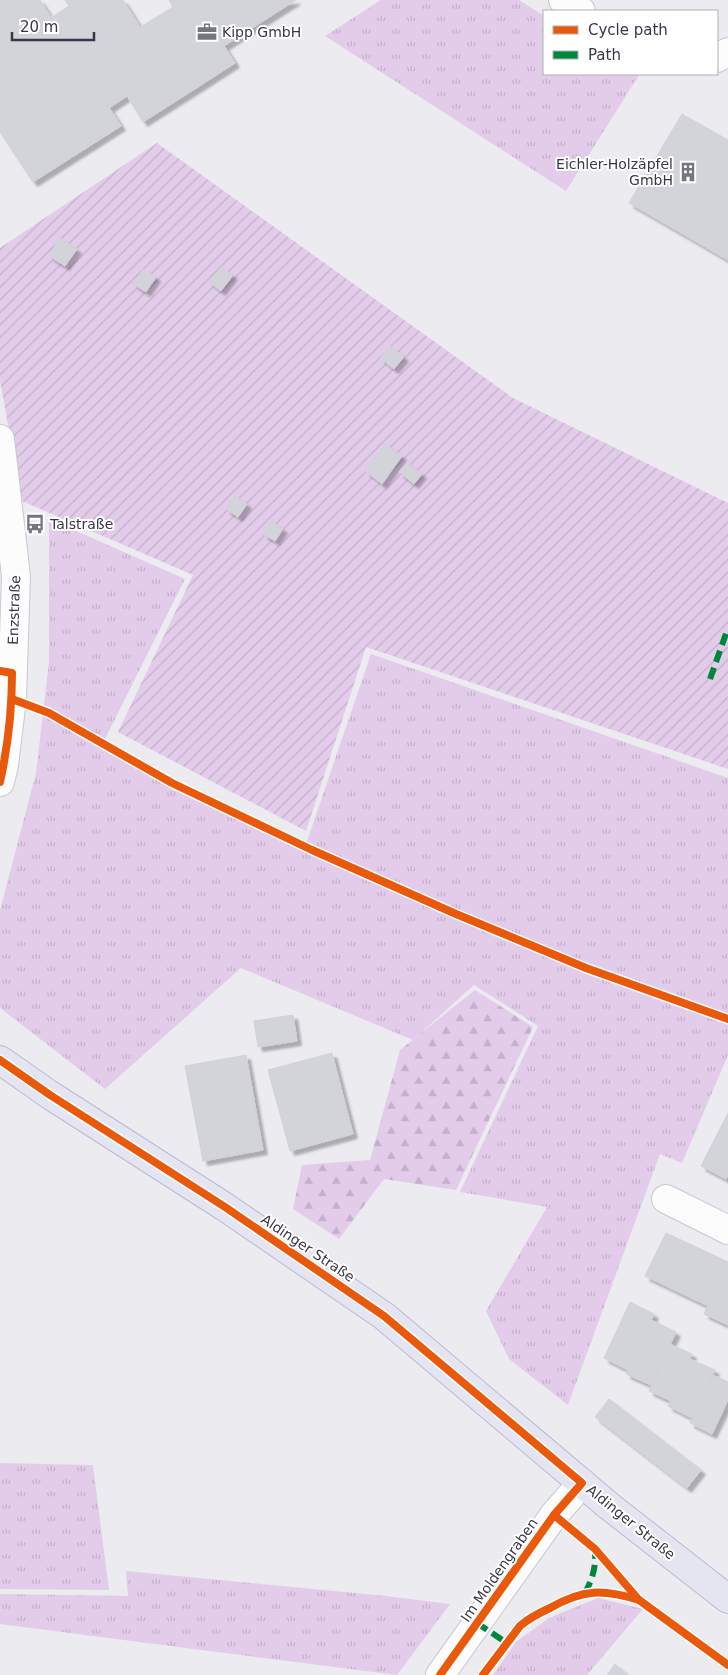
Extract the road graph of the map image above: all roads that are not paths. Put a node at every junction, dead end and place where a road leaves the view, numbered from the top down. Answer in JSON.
{"nodes":[{"id":1,"x":563,"y":0,"type":"edge"},
{"id":2,"x":579,"y":10,"type":"edge"},
{"id":3,"x":0,"y":438,"type":"edge"},
{"id":4,"x":6,"y":672,"type":"edge"},
{"id":5,"x":0,"y":782,"type":"edge"},
{"id":6,"x":0,"y":1060,"type":"edge"},
{"id":7,"x":666,"y":1199,"type":"dead end"},
{"id":8,"x":728,"y":1230,"type":"edge"},
{"id":9,"x":582,"y":1483,"type":"junction"},
{"id":10,"x":728,"y":1599,"type":"edge"},
{"id":11,"x":440,"y":1675,"type":"edge"}],
"edges":[{"from":1,"to":2,"type":"street"},
{"from":3,"to":4,"type":"street","name":"Enzstraße"},
{"from":4,"to":5,"type":"street","name":"Enzstraße"},
{"from":6,"to":9,"type":"main road","name":"Aldinger Straße"},
{"from":7,"to":8,"type":"street"},
{"from":9,"to":10,"type":"main road","name":"Aldinger Straße"},
{"from":9,"to":11,"type":"street","name":"Im Moldengraben"}]}
